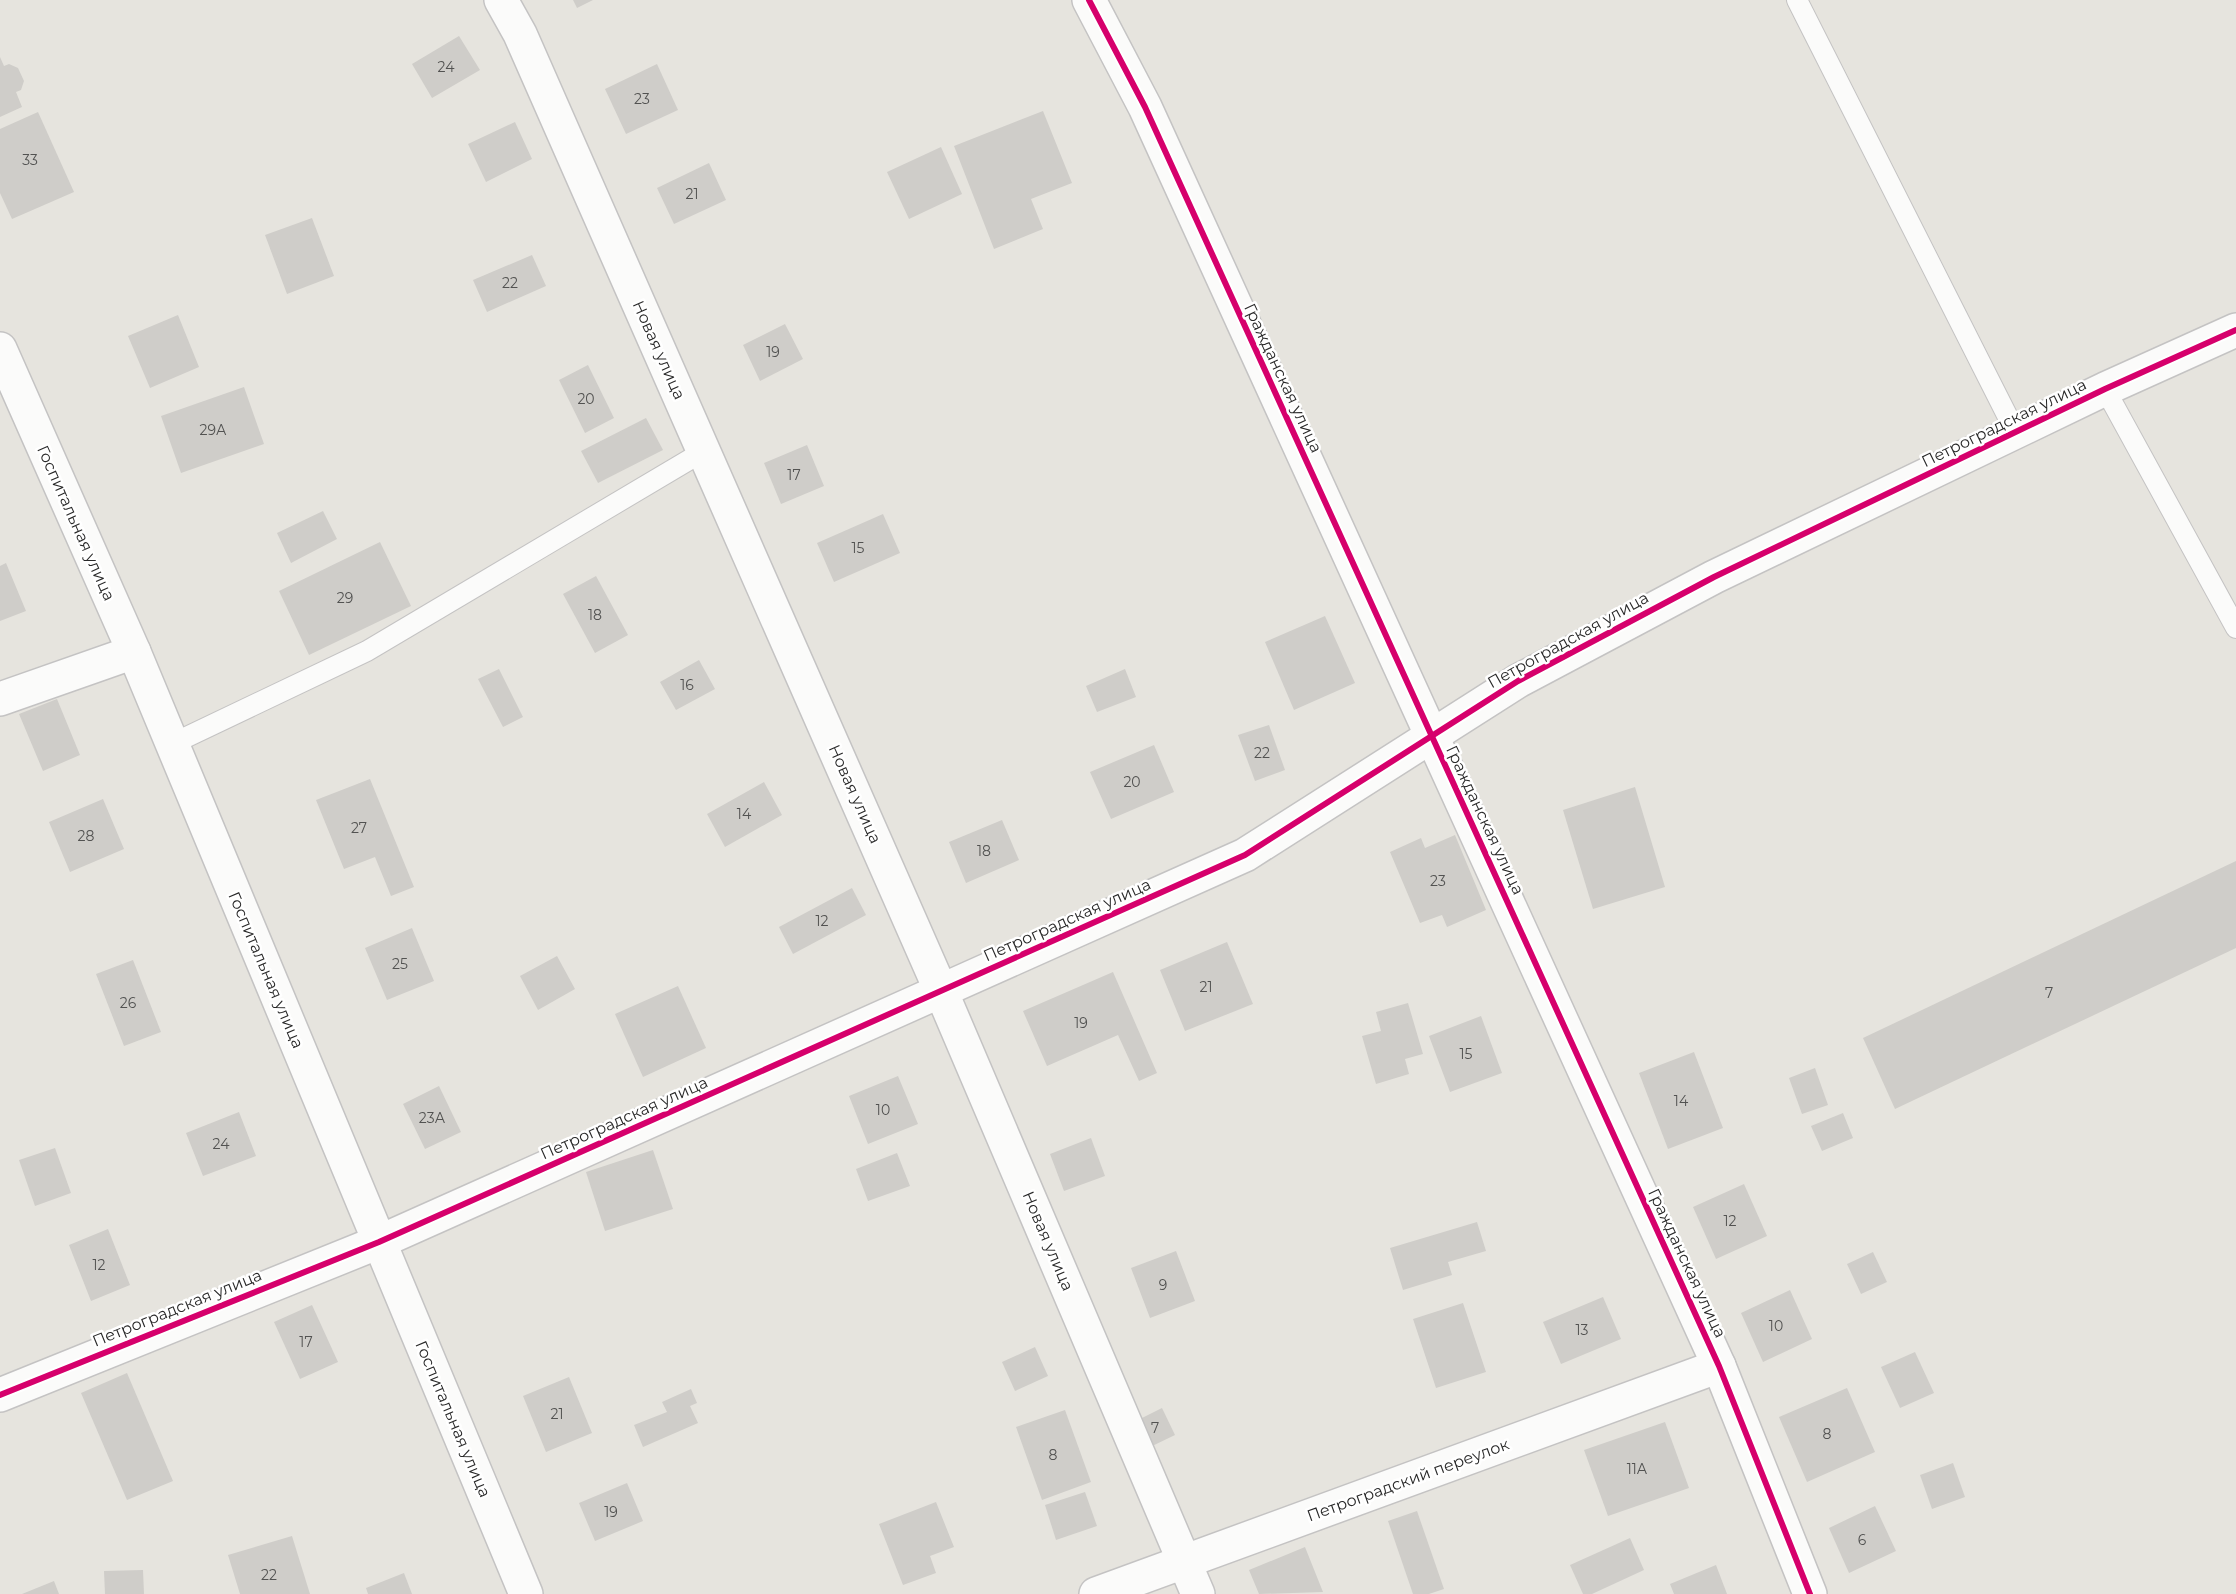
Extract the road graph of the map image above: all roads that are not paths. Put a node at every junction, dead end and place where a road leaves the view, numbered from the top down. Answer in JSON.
{"nodes":[{"id":1,"x":501,"y":0,"type":"edge"},
{"id":2,"x":1089,"y":0,"type":"edge"},
{"id":3,"x":1797,"y":0,"type":"edge"},
{"id":4,"x":2236,"y":330,"type":"edge"},
{"id":5,"x":0,"y":349,"type":"edge"},
{"id":6,"x":2105,"y":389,"type":"junction"},
{"id":7,"x":2016,"y":433,"type":"junction"},
{"id":8,"x":704,"y":451,"type":"junction"},
{"id":9,"x":2236,"y":628,"type":"edge"},
{"id":10,"x":134,"y":652,"type":"junction"},
{"id":11,"x":0,"y":699,"type":"edge"},
{"id":12,"x":1431,"y":735,"type":"junction"},
{"id":13,"x":171,"y":744,"type":"junction"},
{"id":14,"x":941,"y":991,"type":"junction"},
{"id":15,"x":379,"y":1242,"type":"junction"},
{"id":16,"x":1719,"y":1366,"type":"junction"},
{"id":17,"x":0,"y":1395,"type":"edge"},
{"id":18,"x":1184,"y":1562,"type":"junction"},
{"id":19,"x":526,"y":1594,"type":"edge"},
{"id":20,"x":1096,"y":1594,"type":"edge"},
{"id":21,"x":1198,"y":1594,"type":"edge"},
{"id":22,"x":1810,"y":1594,"type":"edge"}],
"edges":[{"from":1,"to":8,"type":"street","name":"Новая улица"},
{"from":2,"to":12,"type":"street","name":"Гражданская улица"},
{"from":3,"to":7,"type":"lane"},
{"from":4,"to":6,"type":"street","name":"Петроградская улица"},
{"from":5,"to":10,"type":"street","name":"Госпитальная улица"},
{"from":6,"to":7,"type":"street","name":"Петроградская улица"},
{"from":6,"to":9,"type":"lane"},
{"from":7,"to":12,"type":"street","name":"Петроградская улица"},
{"from":8,"to":13,"type":"lane"},
{"from":8,"to":14,"type":"street","name":"Новая улица"},
{"from":10,"to":11,"type":"street"},
{"from":10,"to":13,"type":"street","name":"Госпитальная улица"},
{"from":12,"to":14,"type":"street","name":"Петроградская улица"},
{"from":12,"to":16,"type":"street","name":"Гражданская улица"},
{"from":13,"to":15,"type":"street","name":"Госпитальная улица"},
{"from":14,"to":15,"type":"street","name":"Петроградская улица"},
{"from":14,"to":18,"type":"street","name":"Новая улица"},
{"from":15,"to":17,"type":"street","name":"Петроградская улица"},
{"from":15,"to":19,"type":"street","name":"Госпитальная улица"},
{"from":16,"to":18,"type":"street","name":"Петроградский переулок"},
{"from":16,"to":22,"type":"street","name":"Гражданская улица"},
{"from":18,"to":20,"type":"street","name":"Петроградский переулок"},
{"from":18,"to":21,"type":"street","name":"Новая улица"}]}
